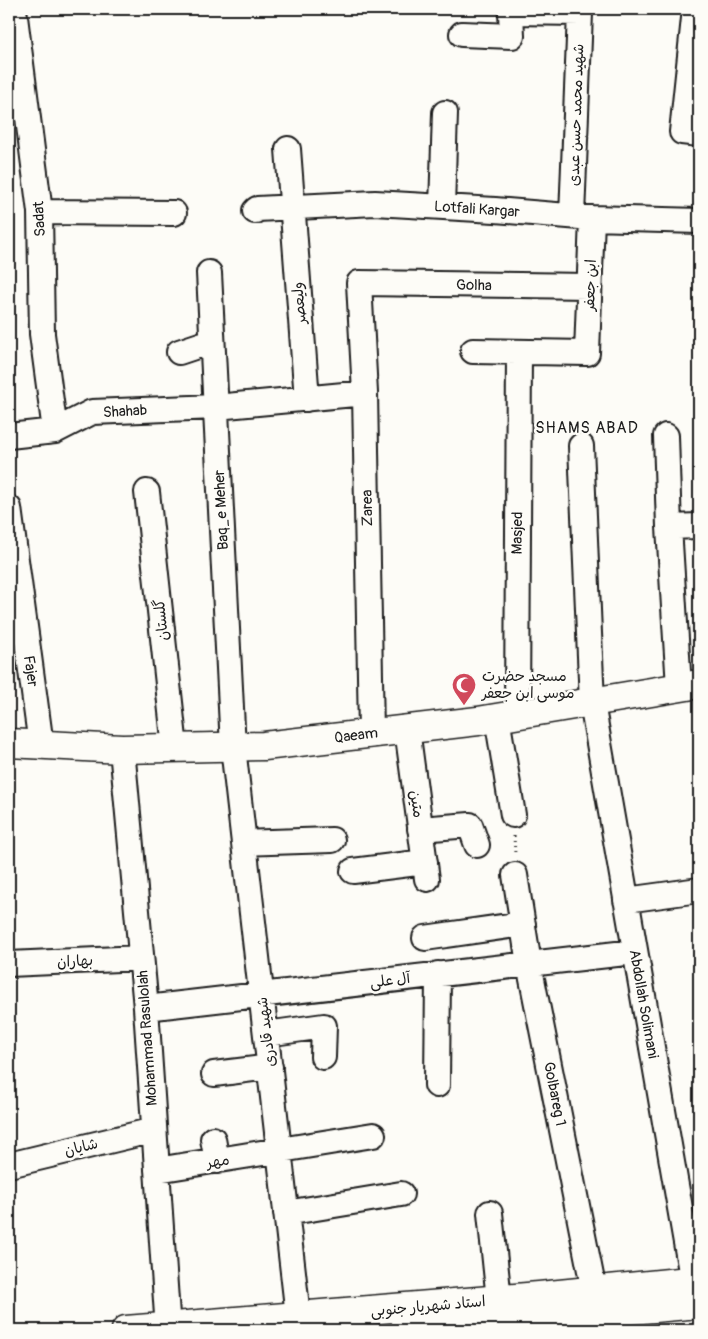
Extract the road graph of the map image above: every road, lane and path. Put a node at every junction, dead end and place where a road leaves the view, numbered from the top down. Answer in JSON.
{"nodes":[{"id":1,"x":14,"y":9,"type":"edge"},
{"id":2,"x":511,"y":10,"type":"edge"},
{"id":3,"x":694,"y":18,"type":"dead end"},
{"id":4,"x":462,"y":34,"type":"dead end"},
{"id":5,"x":444,"y":113,"type":"dead end"},
{"id":6,"x":699,"y":134,"type":"edge"},
{"id":7,"x":288,"y":149,"type":"dead end"},
{"id":8,"x":291,"y":207,"type":"junction"},
{"id":9,"x":442,"y":207,"type":"junction"},
{"id":10,"x":255,"y":211,"type":"dead end"},
{"id":11,"x":40,"y":212,"type":"junction"},
{"id":12,"x":174,"y":213,"type":"dead end"},
{"id":13,"x":582,"y":217,"type":"junction"},
{"id":14,"x":699,"y":221,"type":"edge"},
{"id":15,"x":209,"y":273,"type":"dead end"},
{"id":16,"x":360,"y":283,"type":"joint"},
{"id":17,"x":590,"y":286,"type":"junction"},
{"id":18,"x":212,"y":342,"type":"junction"},
{"id":19,"x":179,"y":352,"type":"dead end"},
{"id":20,"x":473,"y":352,"type":"dead end"},
{"id":21,"x":519,"y":352,"type":"junction"},
{"id":22,"x":364,"y":393,"type":"junction"},
{"id":23,"x":307,"y":398,"type":"junction"},
{"id":24,"x":216,"y":407,"type":"junction"},
{"id":25,"x":55,"y":431,"type":"junction"},
{"id":26,"x":9,"y":436,"type":"edge"},
{"id":27,"x":666,"y":436,"type":"dead end"},
{"id":28,"x":580,"y":446,"type":"dead end"},
{"id":29,"x":147,"y":492,"type":"dead end"},
{"id":30,"x":9,"y":508,"type":"edge"},
{"id":31,"x":699,"y":526,"type":"edge"},
{"id":32,"x":669,"y":528,"type":"junction"},
{"id":33,"x":689,"y":686,"type":"edge"},
{"id":34,"x":592,"y":703,"type":"junction"},
{"id":35,"x":507,"y":716,"type":"junction"},
{"id":36,"x":407,"y":729,"type":"junction"},
{"id":37,"x":371,"y":733,"type":"junction"},
{"id":38,"x":9,"y":743,"type":"edge"},
{"id":39,"x":41,"y":745,"type":"junction"},
{"id":40,"x":233,"y":747,"type":"junction"},
{"id":41,"x":175,"y":748,"type":"junction"},
{"id":42,"x":122,"y":749,"type":"junction"},
{"id":43,"x":513,"y":815,"type":"joint"},
{"id":44,"x":420,"y":830,"type":"junction"},
{"id":45,"x":332,"y":840,"type":"dead end"},
{"id":46,"x":244,"y":843,"type":"junction"},
{"id":47,"x":477,"y":845,"type":"dead end"},
{"id":48,"x":353,"y":871,"type":"dead end"},
{"id":49,"x":516,"y":875,"type":"joint"},
{"id":50,"x":699,"y":890,"type":"edge"},
{"id":51,"x":626,"y":900,"type":"junction"},
{"id":52,"x":523,"y":924,"type":"junction"},
{"id":53,"x":425,"y":938,"type":"dead end"},
{"id":54,"x":634,"y":952,"type":"junction"},
{"id":55,"x":141,"y":958,"type":"junction"},
{"id":56,"x":9,"y":964,"type":"edge"},
{"id":57,"x":529,"y":964,"type":"junction"},
{"id":58,"x":438,"y":974,"type":"junction"},
{"id":59,"x":261,"y":995,"type":"junction"},
{"id":60,"x":146,"y":1008,"type":"junction"},
{"id":61,"x":266,"y":1034,"type":"junction"},
{"id":62,"x":323,"y":1056,"type":"dead end"},
{"id":63,"x":270,"y":1067,"type":"junction"},
{"id":64,"x":214,"y":1074,"type":"dead end"},
{"id":65,"x":437,"y":1085,"type":"dead end"},
{"id":66,"x":154,"y":1130,"type":"junction"},
{"id":67,"x":373,"y":1135,"type":"dead end"},
{"id":68,"x":279,"y":1151,"type":"junction"},
{"id":69,"x":9,"y":1165,"type":"edge"},
{"id":70,"x":157,"y":1170,"type":"junction"},
{"id":71,"x":402,"y":1194,"type":"dead end"},
{"id":72,"x":286,"y":1213,"type":"junction"},
{"id":73,"x":490,"y":1213,"type":"dead end"},
{"id":74,"x":697,"y":1292,"type":"edge"},
{"id":75,"x":595,"y":1302,"type":"junction"},
{"id":76,"x":498,"y":1311,"type":"junction"},
{"id":77,"x":298,"y":1316,"type":"junction"},
{"id":78,"x":168,"y":1329,"type":"edge"},
{"id":79,"x":126,"y":1330,"type":"edge"},
{"id":80,"x":404,"y":1330,"type":"edge"}],
"edges":[{"from":1,"to":11,"type":"street","name":"Sadat"},
{"from":2,"to":4,"type":"street"},
{"from":2,"to":13,"type":"street","name":"شهید محمد حسن عبدی"},
{"from":3,"to":6,"type":"street"},
{"from":5,"to":9,"type":"street"},
{"from":7,"to":8,"type":"street","name":"ولیعصر"},
{"from":8,"to":9,"type":"street","name":"Lotfali Kargar"},
{"from":8,"to":10,"type":"street","name":"Lotfali Kargar"},
{"from":8,"to":23,"type":"street","name":"ولیعصر"},
{"from":9,"to":13,"type":"street","name":"Lotfali Kargar"},
{"from":11,"to":12,"type":"street"},
{"from":11,"to":25,"type":"street","name":"Sadat"},
{"from":13,"to":14,"type":"street","name":"Lotfali Kargar"},
{"from":13,"to":17,"type":"street","name":"ابن جعفر"},
{"from":15,"to":18,"type":"street","name":"Baq_e Meher"},
{"from":16,"to":17,"type":"street","name":"Golha"},
{"from":16,"to":22,"type":"street","name":"Zarea"},
{"from":17,"to":21,"type":"street","name":"ابن جعفر"},
{"from":18,"to":19,"type":"street"},
{"from":18,"to":24,"type":"street","name":"Baq_e Meher"},
{"from":20,"to":21,"type":"street"},
{"from":21,"to":35,"type":"street","name":"Masjed"},
{"from":22,"to":23,"type":"street"},
{"from":22,"to":37,"type":"street","name":"Zarea"},
{"from":23,"to":24,"type":"street","name":"Shahab"},
{"from":24,"to":25,"type":"street","name":"Shahab"},
{"from":24,"to":40,"type":"street","name":"Baq_e Meher"},
{"from":25,"to":26,"type":"street","name":"Shahab"},
{"from":27,"to":32,"type":"street"},
{"from":28,"to":34,"type":"street","name":"Abdollah Solimani"},
{"from":29,"to":41,"type":"street","name":"گلستان"},
{"from":30,"to":39,"type":"street","name":"Fajer"},
{"from":31,"to":32,"type":"street"},
{"from":32,"to":33,"type":"street"},
{"from":33,"to":34,"type":"street","name":"Qaeam"},
{"from":34,"to":35,"type":"street","name":"Qaeam"},
{"from":34,"to":51,"type":"street","name":"Abdollah Solimani"},
{"from":35,"to":36,"type":"street","name":"Qaeam"},
{"from":35,"to":43,"type":"street","name":"Masjed"},
{"from":36,"to":37,"type":"street","name":"Qaeam"},
{"from":36,"to":44,"type":"street","name":"متین"},
{"from":37,"to":40,"type":"street","name":"Qaeam"},
{"from":38,"to":39,"type":"street","name":"Qaeam"},
{"from":39,"to":42,"type":"street","name":"Qaeam"},
{"from":40,"to":41,"type":"street","name":"Qaeam"},
{"from":40,"to":46,"type":"street","name":"شهید قادری"},
{"from":41,"to":42,"type":"street","name":"Qaeam"},
{"from":42,"to":55,"type":"street","name":"Mohammad Rasulolah"},
{"from":43,"to":49,"type":"path"},
{"from":44,"to":47,"type":"street"},
{"from":44,"to":48,"type":"street","name":"متین"},
{"from":45,"to":46,"type":"street"},
{"from":46,"to":59,"type":"street","name":"شهید قادری"},
{"from":49,"to":52,"type":"street","name":"Golbareg 1"},
{"from":50,"to":51,"type":"street"},
{"from":51,"to":54,"type":"street","name":"Abdollah Solimani"},
{"from":52,"to":53,"type":"street"},
{"from":52,"to":57,"type":"street","name":"Golbareg 1"},
{"from":54,"to":57,"type":"street","name":"آل علی"},
{"from":54,"to":74,"type":"street","name":"Abdollah Solimani"},
{"from":55,"to":56,"type":"street","name":"بهاران"},
{"from":55,"to":60,"type":"street","name":"Mohammad Rasulolah"},
{"from":57,"to":58,"type":"street","name":"آل علی"},
{"from":57,"to":75,"type":"street","name":"Golbareg 1"},
{"from":58,"to":59,"type":"street","name":"آل علی"},
{"from":58,"to":65,"type":"street"},
{"from":59,"to":60,"type":"street","name":"آل علی"},
{"from":59,"to":61,"type":"street","name":"شهید قادری"},
{"from":60,"to":66,"type":"street","name":"Mohammad Rasulolah"},
{"from":61,"to":62,"type":"street"},
{"from":61,"to":63,"type":"street","name":"شهید قادری"},
{"from":63,"to":64,"type":"street"},
{"from":63,"to":68,"type":"street","name":"شهید قادری"},
{"from":66,"to":69,"type":"street","name":"شایان"},
{"from":66,"to":70,"type":"street","name":"Mohammad Rasulolah"},
{"from":67,"to":68,"type":"street","name":"مهر"},
{"from":68,"to":70,"type":"street","name":"مهر"},
{"from":68,"to":72,"type":"street","name":"شهید قادری"},
{"from":70,"to":78,"type":"street","name":"Mohammad Rasulolah"},
{"from":71,"to":72,"type":"street"},
{"from":72,"to":77,"type":"street","name":"شهید قادری"},
{"from":73,"to":76,"type":"street"},
{"from":74,"to":75,"type":"street","name":"استاد شهریار جنوبی"},
{"from":75,"to":76,"type":"street","name":"استاد شهریار جنوبی"},
{"from":76,"to":77,"type":"street","name":"استاد شهریار جنوبی"},
{"from":76,"to":80,"type":"street","name":"استاد شهریار جنوبی"},
{"from":77,"to":78,"type":"street","name":"استاد شهریار جنوبی"},
{"from":78,"to":79,"type":"street","name":"استاد شهریار جنوبی"}]}
